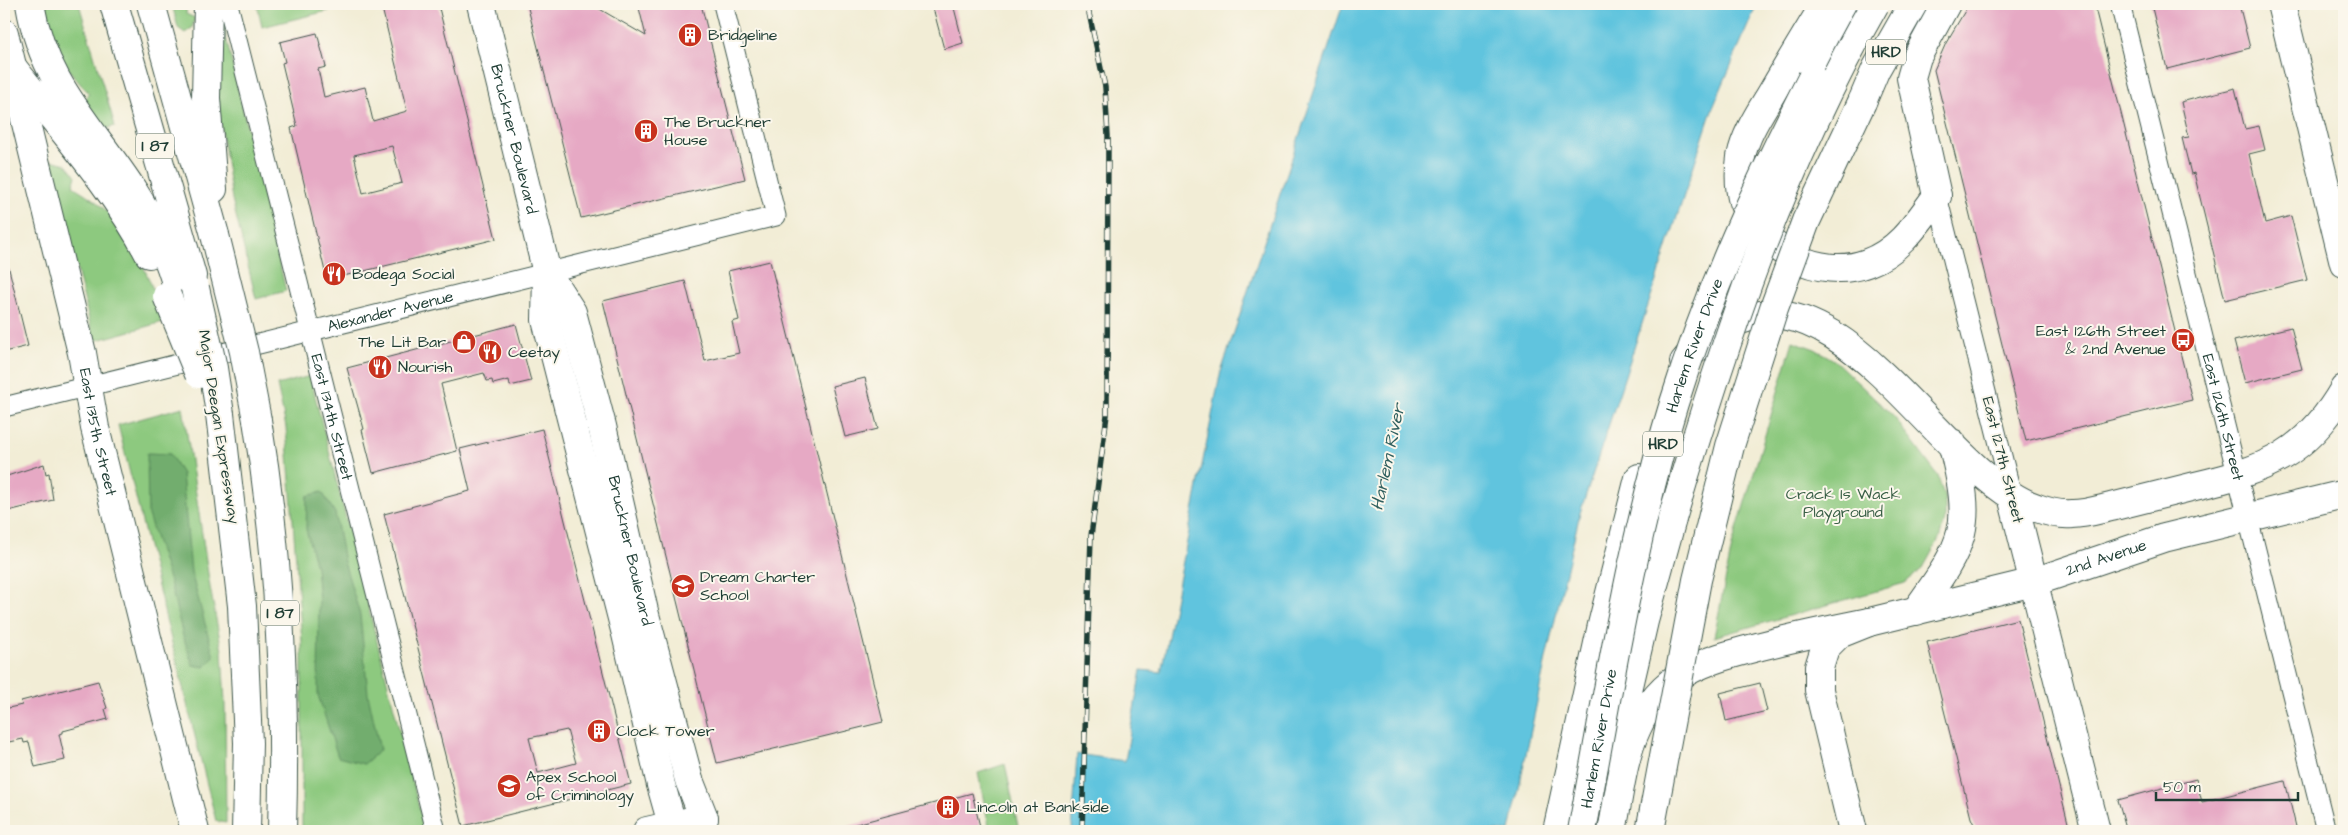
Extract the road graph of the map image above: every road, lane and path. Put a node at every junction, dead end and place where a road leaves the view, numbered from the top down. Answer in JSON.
{"nodes":[{"id":1,"x":30,"y":4,"type":"edge"},
{"id":2,"x":114,"y":4,"type":"edge"},
{"id":3,"x":151,"y":4,"type":"edge"},
{"id":4,"x":208,"y":4,"type":"edge"},
{"id":5,"x":228,"y":4,"type":"edge"},
{"id":6,"x":481,"y":4,"type":"edge"},
{"id":7,"x":723,"y":4,"type":"edge"},
{"id":8,"x":1825,"y":4,"type":"edge"},
{"id":9,"x":1854,"y":4,"type":"edge"},
{"id":10,"x":1875,"y":4,"type":"edge"},
{"id":11,"x":1913,"y":4,"type":"edge"},
{"id":12,"x":1946,"y":4,"type":"edge"},
{"id":13,"x":2120,"y":4,"type":"edge"},
{"id":14,"x":2280,"y":4,"type":"edge"},
{"id":15,"x":4,"y":33,"type":"edge"},
{"id":16,"x":13,"y":68,"type":"junction"},
{"id":17,"x":1937,"y":196,"type":"junction"},
{"id":18,"x":215,"y":235,"type":"junction"},
{"id":19,"x":2344,"y":263,"type":"edge"},
{"id":20,"x":547,"y":273,"type":"junction"},
{"id":21,"x":180,"y":292,"type":"junction"},
{"id":22,"x":312,"y":331,"type":"junction"},
{"id":23,"x":87,"y":386,"type":"junction"},
{"id":24,"x":2344,"y":388,"type":"edge"},
{"id":25,"x":4,"y":407,"type":"edge"},
{"id":26,"x":215,"y":415,"type":"junction"},
{"id":27,"x":1952,"y":443,"type":"junction"},
{"id":28,"x":2239,"y":476,"type":"junction"},
{"id":29,"x":2344,"y":494,"type":"edge"},
{"id":30,"x":2012,"y":496,"type":"junction"},
{"id":31,"x":2249,"y":517,"type":"junction"},
{"id":32,"x":2034,"y":582,"type":"junction"},
{"id":33,"x":1916,"y":611,"type":"junction"},
{"id":34,"x":1868,"y":622,"type":"junction"},
{"id":35,"x":282,"y":819,"type":"edge"},
{"id":36,"x":246,"y":820,"type":"edge"},
{"id":37,"x":708,"y":824,"type":"edge"},
{"id":38,"x":667,"y":830,"type":"edge"},
{"id":39,"x":195,"y":831,"type":"edge"},
{"id":40,"x":436,"y":831,"type":"edge"},
{"id":41,"x":1557,"y":831,"type":"edge"},
{"id":42,"x":1582,"y":831,"type":"edge"},
{"id":43,"x":1597,"y":831,"type":"edge"},
{"id":44,"x":1612,"y":831,"type":"edge"},
{"id":45,"x":1650,"y":831,"type":"edge"},
{"id":46,"x":1853,"y":831,"type":"edge"},
{"id":47,"x":2096,"y":831,"type":"edge"},
{"id":48,"x":2326,"y":831,"type":"edge"}],
"edges":[{"from":1,"to":21,"type":"main road"},
{"from":2,"to":21,"type":"main road","name":"Major Deegan Expressway","number":"I 87"},
{"from":3,"to":18,"type":"main road","number":"I 87"},
{"from":4,"to":18,"type":"main road"},
{"from":5,"to":22,"type":"street","name":"East 134th Street"},
{"from":6,"to":20,"type":"main road","name":"Bruckner Boulevard"},
{"from":7,"to":20,"type":"street","name":"Alexander Avenue"},
{"from":8,"to":17,"type":"main road"},
{"from":9,"to":42,"type":"main road","name":"Harlem River Drive","number":"HRD","bridge":true},
{"from":10,"to":43,"type":"main road","bridge":true},
{"from":11,"to":45,"type":"main road","number":"HRD","bridge":true},
{"from":12,"to":17,"type":"main road","name":"East 127th Street"},
{"from":13,"to":28,"type":"street","name":"East 126th Street"},
{"from":14,"to":19,"type":"main road"},
{"from":15,"to":16,"type":"main road","name":"East 135th Street"},
{"from":16,"to":21,"type":"main road"},
{"from":16,"to":23,"type":"main road","name":"East 135th Street"},
{"from":17,"to":30,"type":"street","name":"East 127th Street"},
{"from":18,"to":35,"type":"main road","number":"I 87","bridge":true},
{"from":20,"to":22,"type":"street","name":"Alexander Avenue"},
{"from":20,"to":37,"type":"main road","name":"Bruckner Boulevard"},
{"from":20,"to":38,"type":"main road","name":"Bruckner Boulevard"},
{"from":21,"to":26,"type":"main road","bridge":true},
{"from":21,"to":26,"type":"main road","name":"Major Deegan Expressway","number":"I 87","bridge":true},
{"from":22,"to":23,"type":"street","name":"Alexander Avenue"},
{"from":22,"to":40,"type":"street","name":"East 134th Street"},
{"from":23,"to":25,"type":"street","name":"Alexander Avenue"},
{"from":23,"to":39,"type":"main road","name":"East 135th Street"},
{"from":24,"to":28,"type":"main road"},
{"from":26,"to":36,"type":"main road","name":"Major Deegan Expressway","number":"I 87"},
{"from":27,"to":30,"type":"main road"},
{"from":27,"to":33,"type":"main road"},
{"from":27,"to":41,"type":"main road"},
{"from":28,"to":30,"type":"main road"},
{"from":28,"to":31,"type":"street","name":"East 126th Street"},
{"from":29,"to":31,"type":"main road","name":"2nd Avenue"},
{"from":30,"to":32,"type":"main road","name":"East 127th Street"},
{"from":31,"to":32,"type":"main road","name":"2nd Avenue"},
{"from":31,"to":48,"type":"street","name":"East 126th Street"},
{"from":32,"to":33,"type":"main road","name":"2nd Avenue"},
{"from":32,"to":47,"type":"main road","name":"East 127th Street"},
{"from":33,"to":34,"type":"main road","name":"2nd Avenue"},
{"from":34,"to":44,"type":"main road"},
{"from":34,"to":46,"type":"main road"},
{"from":37,"to":38,"type":"main road"}]}
